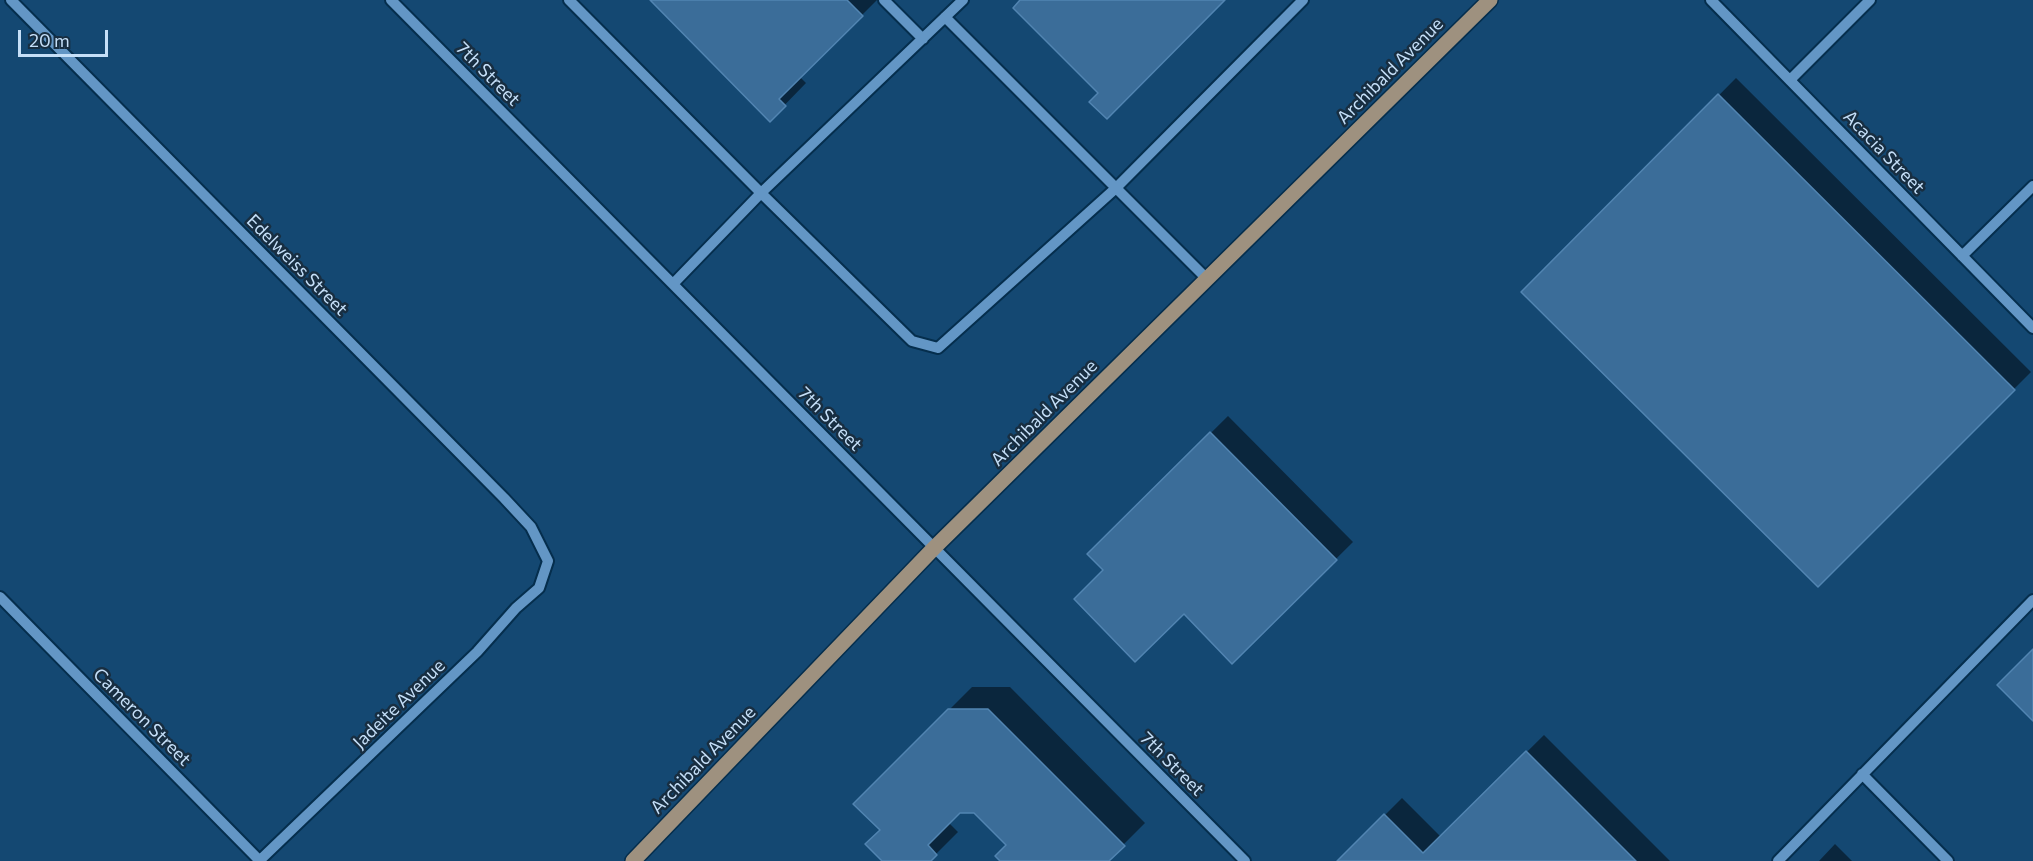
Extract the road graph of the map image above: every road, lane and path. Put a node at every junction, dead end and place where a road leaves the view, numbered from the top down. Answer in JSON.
{"nodes":[{"id":1,"x":11,"y":0,"type":"edge"},
{"id":2,"x":391,"y":0,"type":"edge"},
{"id":3,"x":568,"y":0,"type":"edge"},
{"id":4,"x":884,"y":0,"type":"edge"},
{"id":5,"x":963,"y":0,"type":"edge"},
{"id":6,"x":1303,"y":0,"type":"edge"},
{"id":7,"x":1490,"y":0,"type":"edge"},
{"id":8,"x":1711,"y":0,"type":"edge"},
{"id":9,"x":1870,"y":0,"type":"edge"},
{"id":10,"x":945,"y":18,"type":"junction"},
{"id":11,"x":923,"y":39,"type":"junction"},
{"id":12,"x":1790,"y":80,"type":"junction"},
{"id":13,"x":2033,"y":186,"type":"edge"},
{"id":14,"x":1116,"y":188,"type":"junction"},
{"id":15,"x":761,"y":193,"type":"junction"},
{"id":16,"x":1962,"y":256,"type":"junction"},
{"id":17,"x":1207,"y":279,"type":"junction"},
{"id":18,"x":673,"y":284,"type":"junction"},
{"id":19,"x":2033,"y":328,"type":"edge"},
{"id":20,"x":935,"y":547,"type":"junction"},
{"id":21,"x":549,"y":561,"type":"joint"},
{"id":22,"x":0,"y":597,"type":"edge"},
{"id":23,"x":2033,"y":600,"type":"edge"},
{"id":24,"x":1862,"y":774,"type":"junction"},
{"id":25,"x":260,"y":861,"type":"edge"},
{"id":26,"x":633,"y":861,"type":"edge"},
{"id":27,"x":1245,"y":861,"type":"edge"},
{"id":28,"x":1778,"y":861,"type":"edge"},
{"id":29,"x":1948,"y":861,"type":"edge"}],
"edges":[{"from":1,"to":21,"type":"street","name":"Edelweiss Street"},
{"from":2,"to":18,"type":"street","name":"7th Street"},
{"from":3,"to":15,"type":"street"},
{"from":4,"to":11,"type":"street"},
{"from":5,"to":10,"type":"street"},
{"from":6,"to":14,"type":"street"},
{"from":7,"to":17,"type":"main road","name":"Archibald Avenue"},
{"from":8,"to":12,"type":"street","name":"Acacia Street"},
{"from":9,"to":12,"type":"street"},
{"from":10,"to":11,"type":"street"},
{"from":10,"to":14,"type":"street"},
{"from":11,"to":15,"type":"street"},
{"from":12,"to":16,"type":"street","name":"Acacia Street"},
{"from":13,"to":16,"type":"street"},
{"from":14,"to":15,"type":"street"},
{"from":14,"to":17,"type":"street"},
{"from":15,"to":18,"type":"street"},
{"from":16,"to":19,"type":"street","name":"Acacia Street"},
{"from":17,"to":20,"type":"main road","name":"Archibald Avenue"},
{"from":18,"to":20,"type":"street","name":"7th Street"},
{"from":20,"to":26,"type":"main road","name":"Archibald Avenue"},
{"from":20,"to":27,"type":"street","name":"7th Street"},
{"from":21,"to":25,"type":"street","name":"Jadeite Avenue"},
{"from":22,"to":25,"type":"street","name":"Cameron Street"},
{"from":23,"to":24,"type":"street"},
{"from":24,"to":28,"type":"street"},
{"from":24,"to":29,"type":"street"}]}
